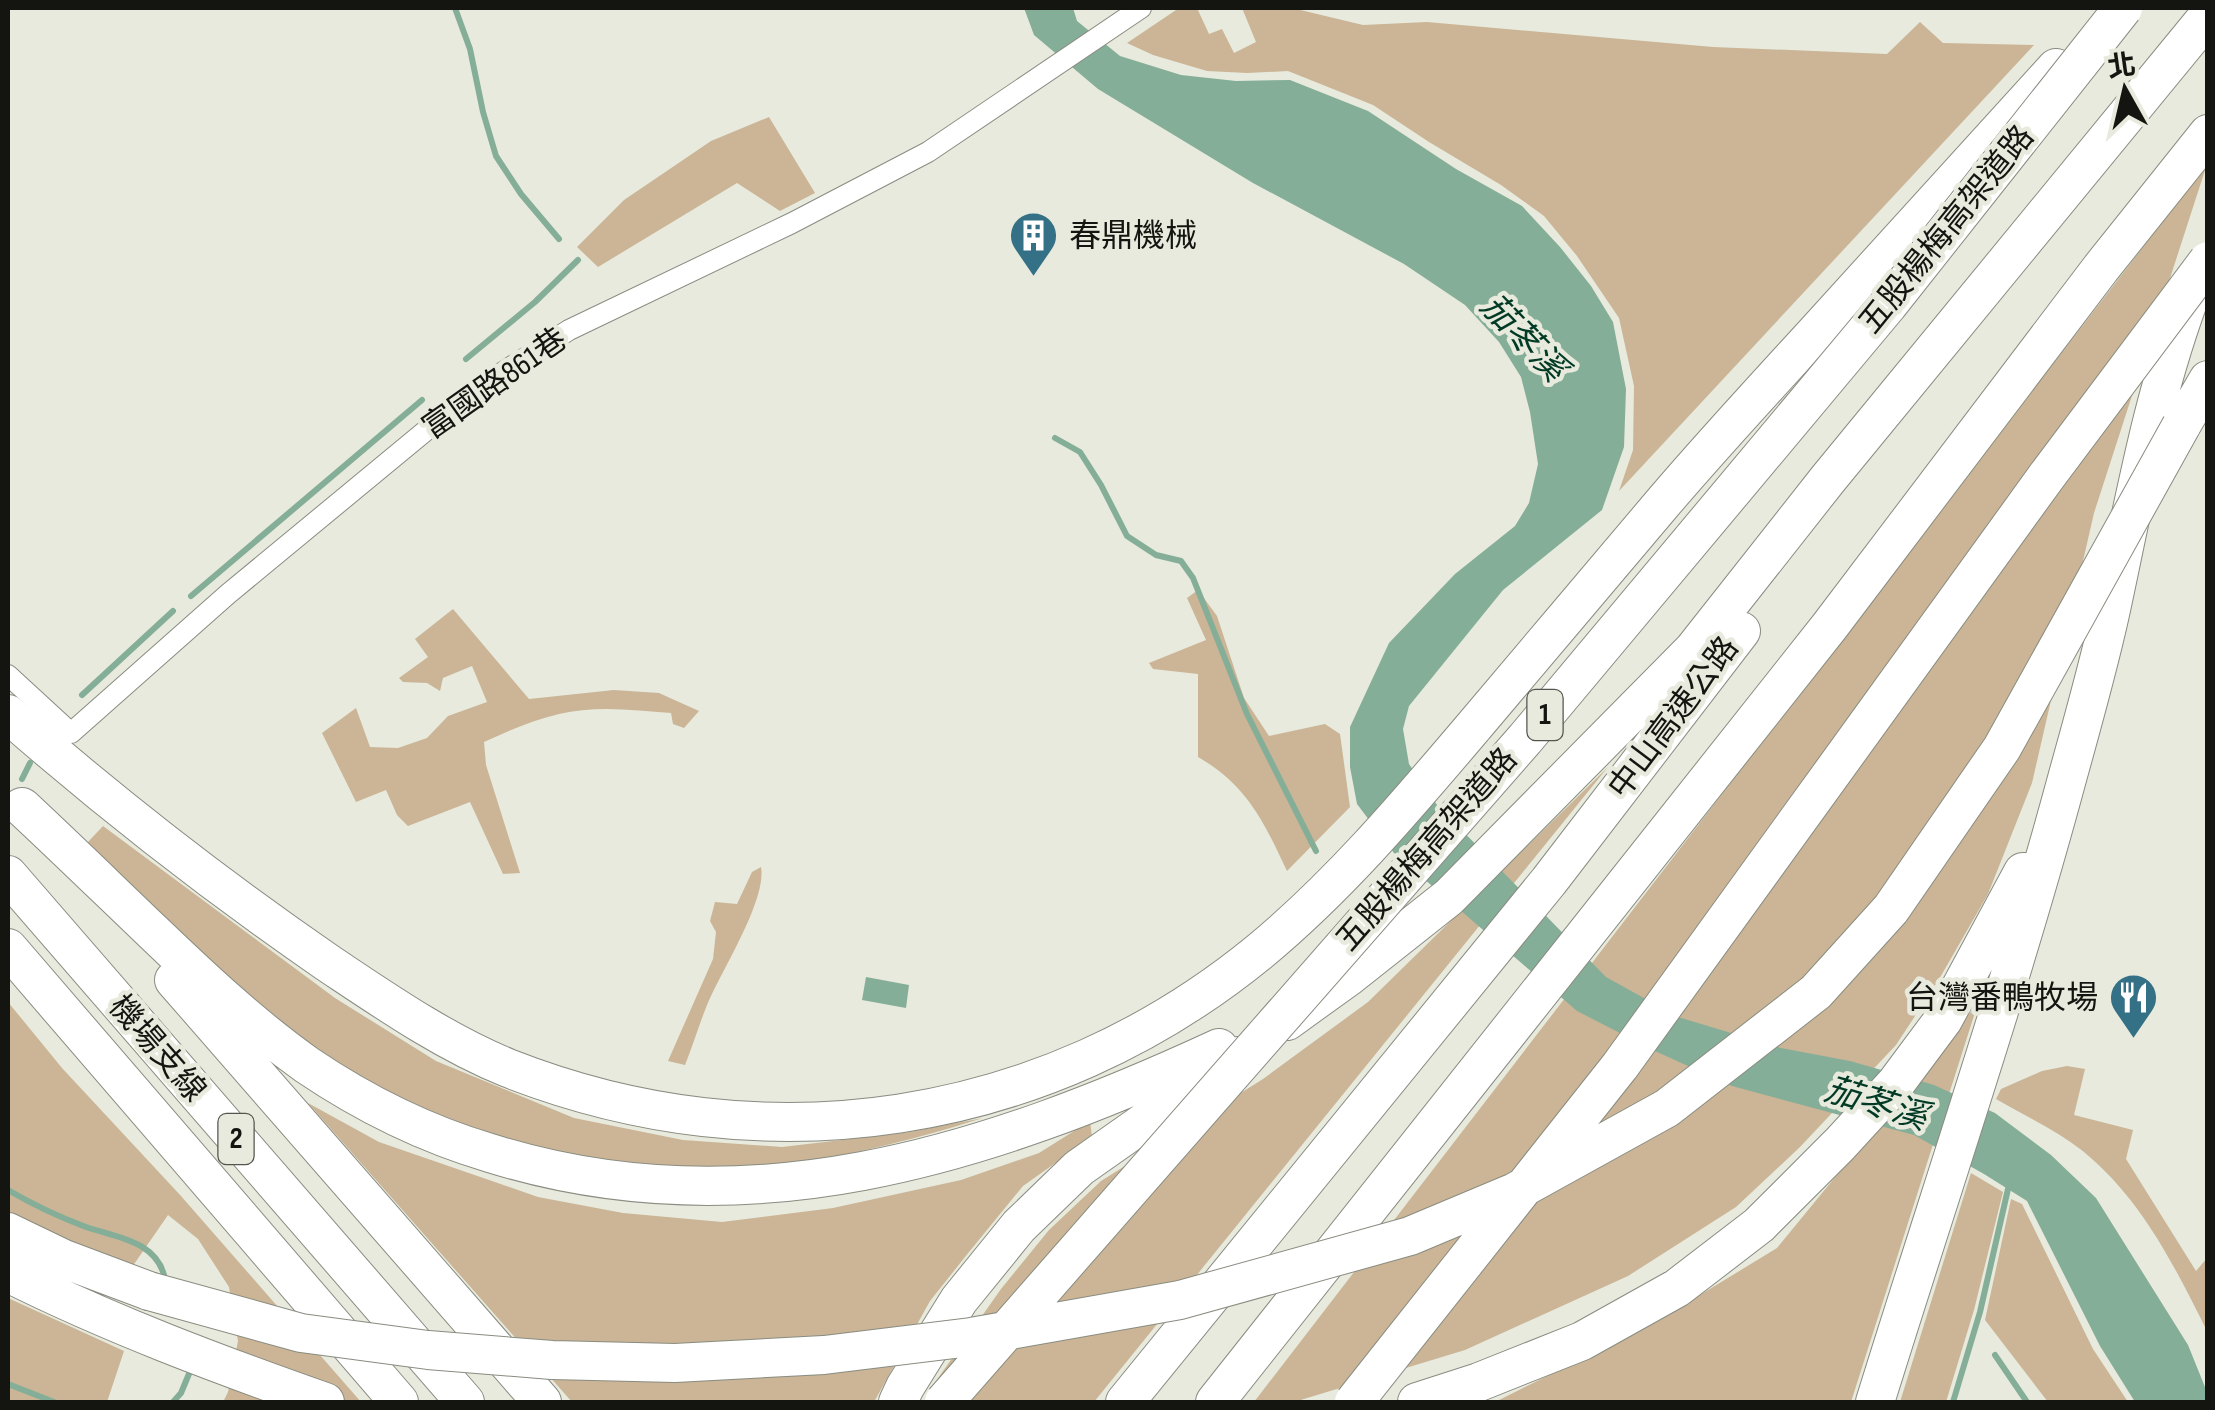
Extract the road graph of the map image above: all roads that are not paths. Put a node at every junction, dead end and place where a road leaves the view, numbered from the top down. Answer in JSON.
{"nodes":[{"id":1,"x":2111,"y":8,"type":"edge"},
{"id":2,"x":2123,"y":8,"type":"edge"},
{"id":3,"x":1132,"y":14,"type":"edge"},
{"id":4,"x":2208,"y":19,"type":"edge"},
{"id":5,"x":2208,"y":134,"type":"edge"},
{"id":6,"x":2208,"y":252,"type":"edge"},
{"id":7,"x":2208,"y":261,"type":"edge"},
{"id":8,"x":2208,"y":380,"type":"edge"},
{"id":9,"x":8,"y":675,"type":"edge"},
{"id":10,"x":23,"y":708,"type":"edge"},
{"id":11,"x":2068,"y":776,"type":"junction"},
{"id":12,"x":15,"y":798,"type":"edge"},
{"id":13,"x":8,"y":875,"type":"edge"},
{"id":14,"x":8,"y":948,"type":"edge"},
{"id":15,"x":1348,"y":978,"type":"junction"},
{"id":16,"x":8,"y":1232,"type":"edge"},
{"id":17,"x":8,"y":1273,"type":"edge"},
{"id":18,"x":325,"y":1402,"type":"edge"},
{"id":19,"x":399,"y":1402,"type":"edge"},
{"id":20,"x":465,"y":1402,"type":"edge"},
{"id":21,"x":542,"y":1402,"type":"edge"},
{"id":22,"x":898,"y":1402,"type":"edge"},
{"id":23,"x":944,"y":1402,"type":"edge"},
{"id":24,"x":1125,"y":1402,"type":"edge"},
{"id":25,"x":1214,"y":1402,"type":"edge"},
{"id":26,"x":1354,"y":1402,"type":"edge"},
{"id":27,"x":1417,"y":1402,"type":"edge"},
{"id":28,"x":1876,"y":1402,"type":"edge"}],
"edges":[{"from":1,"to":10,"type":"highway"},
{"from":2,"to":23,"type":"highway","name":"五股楊梅高架道路","number":"1","bridge":true},
{"from":3,"to":10,"type":"street","name":"富國路861巷"},
{"from":4,"to":15,"type":"highway"},
{"from":4,"to":24,"type":"highway","name":"中山高速公路"},
{"from":5,"to":25,"type":"highway","name":"中山高速公路"},
{"from":6,"to":11,"type":"highway"},
{"from":7,"to":26,"type":"highway","bridge":true},
{"from":8,"to":16,"type":"highway","bridge":true},
{"from":9,"to":10,"type":"street"},
{"from":11,"to":27,"type":"highway"},
{"from":11,"to":28,"type":"highway"},
{"from":12,"to":15,"type":"highway"},
{"from":12,"to":21,"type":"highway"},
{"from":13,"to":20,"type":"highway","name":"機場支線","number":"2"},
{"from":14,"to":19,"type":"highway","name":"機場支線","number":"2"},
{"from":15,"to":22,"type":"highway"},
{"from":17,"to":18,"type":"highway"}]}
